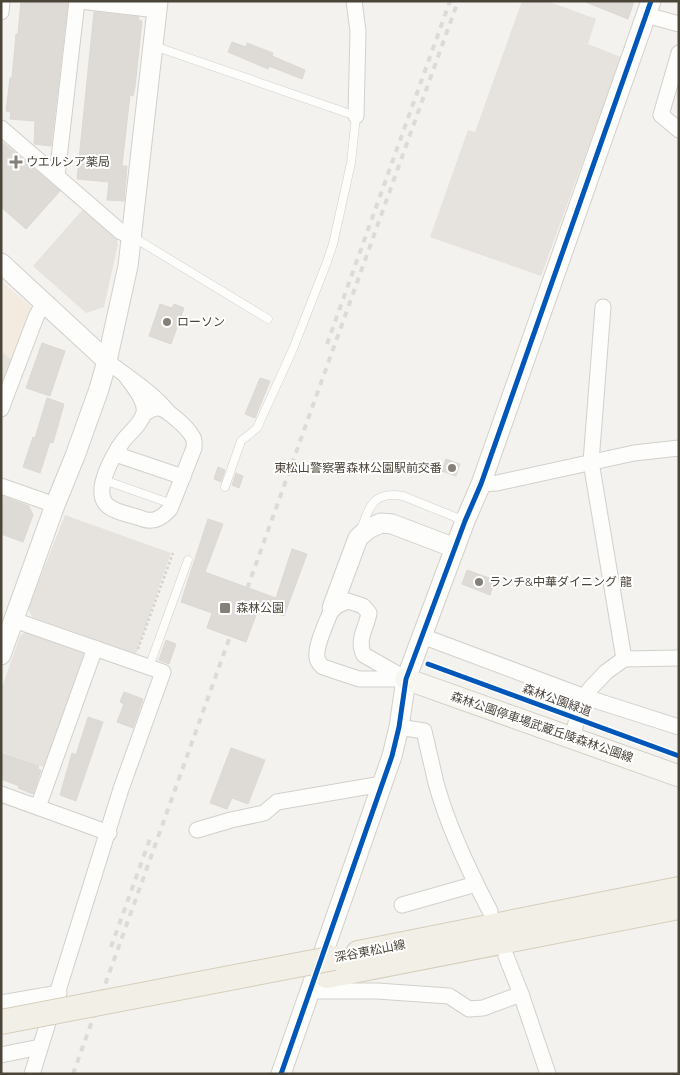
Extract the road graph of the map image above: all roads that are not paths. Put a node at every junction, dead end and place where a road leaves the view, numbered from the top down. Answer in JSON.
{"nodes":[{"id":1,"x":2,"y":1,"type":"edge"},
{"id":2,"x":79,"y":1,"type":"edge"},
{"id":3,"x":354,"y":1,"type":"edge"},
{"id":4,"x":158,"y":6,"type":"edge"},
{"id":5,"x":648,"y":8,"type":"edge"},
{"id":6,"x":1,"y":12,"type":"edge"},
{"id":7,"x":679,"y":24,"type":"edge"},
{"id":8,"x":154,"y":46,"type":"junction"},
{"id":9,"x":679,"y":53,"type":"edge"},
{"id":10,"x":356,"y":116,"type":"junction"},
{"id":11,"x":1,"y":128,"type":"edge"},
{"id":12,"x":679,"y":130,"type":"edge"},
{"id":13,"x":57,"y":176,"type":"junction"},
{"id":14,"x":132,"y":236,"type":"junction"},
{"id":15,"x":1,"y":262,"type":"edge"},
{"id":16,"x":44,"y":302,"type":"junction"},
{"id":17,"x":603,"y":307,"type":"dead end"},
{"id":18,"x":268,"y":319,"type":"dead end"},
{"id":19,"x":106,"y":361,"type":"junction"},
{"id":20,"x":126,"y":376,"type":"junction"},
{"id":21,"x":2,"y":406,"type":"edge"},
{"id":22,"x":168,"y":412,"type":"junction"},
{"id":23,"x":144,"y":414,"type":"junction"},
{"id":24,"x":118,"y":448,"type":"junction"},
{"id":25,"x":679,"y":448,"type":"edge"},
{"id":26,"x":591,"y":462,"type":"junction"},
{"id":27,"x":183,"y":477,"type":"junction"},
{"id":28,"x":104,"y":480,"type":"junction"},
{"id":29,"x":481,"y":484,"type":"junction"},
{"id":30,"x":1,"y":486,"type":"edge"},
{"id":31,"x":225,"y":486,"type":"dead end"},
{"id":32,"x":55,"y":504,"type":"junction"},
{"id":33,"x":172,"y":504,"type":"junction"},
{"id":34,"x":465,"y":521,"type":"junction"},
{"id":35,"x":358,"y":538,"type":"junction"},
{"id":36,"x":455,"y":548,"type":"junction"},
{"id":37,"x":188,"y":560,"type":"dead end"},
{"id":38,"x":340,"y":598,"type":"junction"},
{"id":39,"x":8,"y":620,"type":"edge"},
{"id":40,"x":422,"y":636,"type":"junction"},
{"id":41,"x":94,"y":648,"type":"junction"},
{"id":42,"x":1,"y":655,"type":"edge"},
{"id":43,"x":679,"y":658,"type":"edge"},
{"id":44,"x":624,"y":659,"type":"junction"},
{"id":45,"x":149,"y":667,"type":"junction"},
{"id":46,"x":406,"y":679,"type":"junction"},
{"id":47,"x":585,"y":697,"type":"junction"},
{"id":48,"x":399,"y":727,"type":"junction"},
{"id":49,"x":679,"y":727,"type":"edge"},
{"id":50,"x":572,"y":738,"type":"junction"},
{"id":51,"x":679,"y":776,"type":"edge"},
{"id":52,"x":382,"y":784,"type":"junction"},
{"id":53,"x":1,"y":794,"type":"edge"},
{"id":54,"x":38,"y":807,"type":"junction"},
{"id":55,"x":196,"y":830,"type":"dead end"},
{"id":56,"x":109,"y":833,"type":"junction"},
{"id":57,"x":476,"y":884,"type":"junction"},
{"id":58,"x":679,"y":889,"type":"edge"},
{"id":59,"x":402,"y":905,"type":"dead end"},
{"id":60,"x":679,"y":907,"type":"edge"},
{"id":61,"x":490,"y":911,"type":"dead end"},
{"id":62,"x":506,"y":956,"type":"dead end"},
{"id":63,"x":331,"y":967,"type":"junction"},
{"id":64,"x":310,"y":991,"type":"junction"},
{"id":65,"x":58,"y":993,"type":"junction"},
{"id":66,"x":521,"y":994,"type":"junction"},
{"id":67,"x":1,"y":1003,"type":"edge"},
{"id":68,"x":1,"y":1022,"type":"edge"},
{"id":69,"x":1,"y":1038,"type":"edge"},
{"id":70,"x":40,"y":1047,"type":"junction"},
{"id":71,"x":1,"y":1055,"type":"edge"},
{"id":72,"x":32,"y":1074,"type":"edge"},
{"id":73,"x":281,"y":1074,"type":"edge"},
{"id":74,"x":548,"y":1074,"type":"edge"}],
"edges":[{"from":1,"to":6,"type":"street"},
{"from":2,"to":4,"type":"street"},
{"from":2,"to":13,"type":"street"},
{"from":3,"to":10,"type":"street"},
{"from":4,"to":8,"type":"street"},
{"from":5,"to":7,"type":"street"},
{"from":5,"to":29,"type":"street"},
{"from":8,"to":10,"type":"lane"},
{"from":8,"to":14,"type":"street"},
{"from":9,"to":12,"type":"street"},
{"from":10,"to":31,"type":"lane"},
{"from":11,"to":13,"type":"street"},
{"from":13,"to":14,"type":"street"},
{"from":14,"to":18,"type":"lane"},
{"from":14,"to":19,"type":"street"},
{"from":15,"to":16,"type":"street"},
{"from":16,"to":19,"type":"street"},
{"from":16,"to":21,"type":"street"},
{"from":17,"to":26,"type":"street"},
{"from":19,"to":20,"type":"street"},
{"from":19,"to":32,"type":"street"},
{"from":20,"to":22,"type":"street"},
{"from":20,"to":23,"type":"street"},
{"from":22,"to":23,"type":"street"},
{"from":22,"to":27,"type":"street"},
{"from":23,"to":24,"type":"street"},
{"from":24,"to":27,"type":"street"},
{"from":24,"to":28,"type":"street"},
{"from":25,"to":26,"type":"street"},
{"from":26,"to":29,"type":"street"},
{"from":26,"to":44,"type":"street"},
{"from":27,"to":33,"type":"street"},
{"from":28,"to":33,"type":"lane"},
{"from":28,"to":33,"type":"street"},
{"from":29,"to":34,"type":"street"},
{"from":30,"to":32,"type":"street"},
{"from":32,"to":39,"type":"street"},
{"from":34,"to":35,"type":"lane"},
{"from":34,"to":36,"type":"street"},
{"from":35,"to":36,"type":"street"},
{"from":35,"to":38,"type":"street"},
{"from":36,"to":40,"type":"street"},
{"from":37,"to":45,"type":"lane"},
{"from":38,"to":46,"type":"street"},
{"from":38,"to":46,"type":"street"},
{"from":39,"to":41,"type":"street"},
{"from":39,"to":42,"type":"street"},
{"from":40,"to":46,"type":"street"},
{"from":40,"to":47,"type":"street"},
{"from":41,"to":45,"type":"street"},
{"from":41,"to":54,"type":"street"},
{"from":43,"to":44,"type":"street"},
{"from":44,"to":47,"type":"street"},
{"from":45,"to":56,"type":"street"},
{"from":46,"to":48,"type":"street"},
{"from":46,"to":50,"type":"main road","name":"森林公園停車場武蔵丘陵森林公園線"},
{"from":47,"to":49,"type":"street"},
{"from":47,"to":50,"type":"street"},
{"from":48,"to":52,"type":"street"},
{"from":48,"to":57,"type":"street"},
{"from":50,"to":51,"type":"main road","name":"森林公園停車場武蔵丘陵森林公園線"},
{"from":52,"to":55,"type":"street"},
{"from":52,"to":64,"type":"street"},
{"from":53,"to":54,"type":"street"},
{"from":54,"to":56,"type":"street"},
{"from":56,"to":65,"type":"street"},
{"from":57,"to":59,"type":"street"},
{"from":57,"to":61,"type":"street"},
{"from":58,"to":63,"type":"main road","name":"深谷東松山線"},
{"from":60,"to":63,"type":"main road","name":"深谷東松山線"},
{"from":62,"to":66,"type":"street"},
{"from":63,"to":68,"type":"main road","name":"深谷東松山線","bridge":true},
{"from":63,"to":69,"type":"main road","name":"深谷東松山線"},
{"from":64,"to":66,"type":"street"},
{"from":64,"to":73,"type":"street"},
{"from":65,"to":67,"type":"street"},
{"from":65,"to":70,"type":"street"},
{"from":66,"to":74,"type":"street"},
{"from":70,"to":71,"type":"street"},
{"from":70,"to":72,"type":"street"}]}
